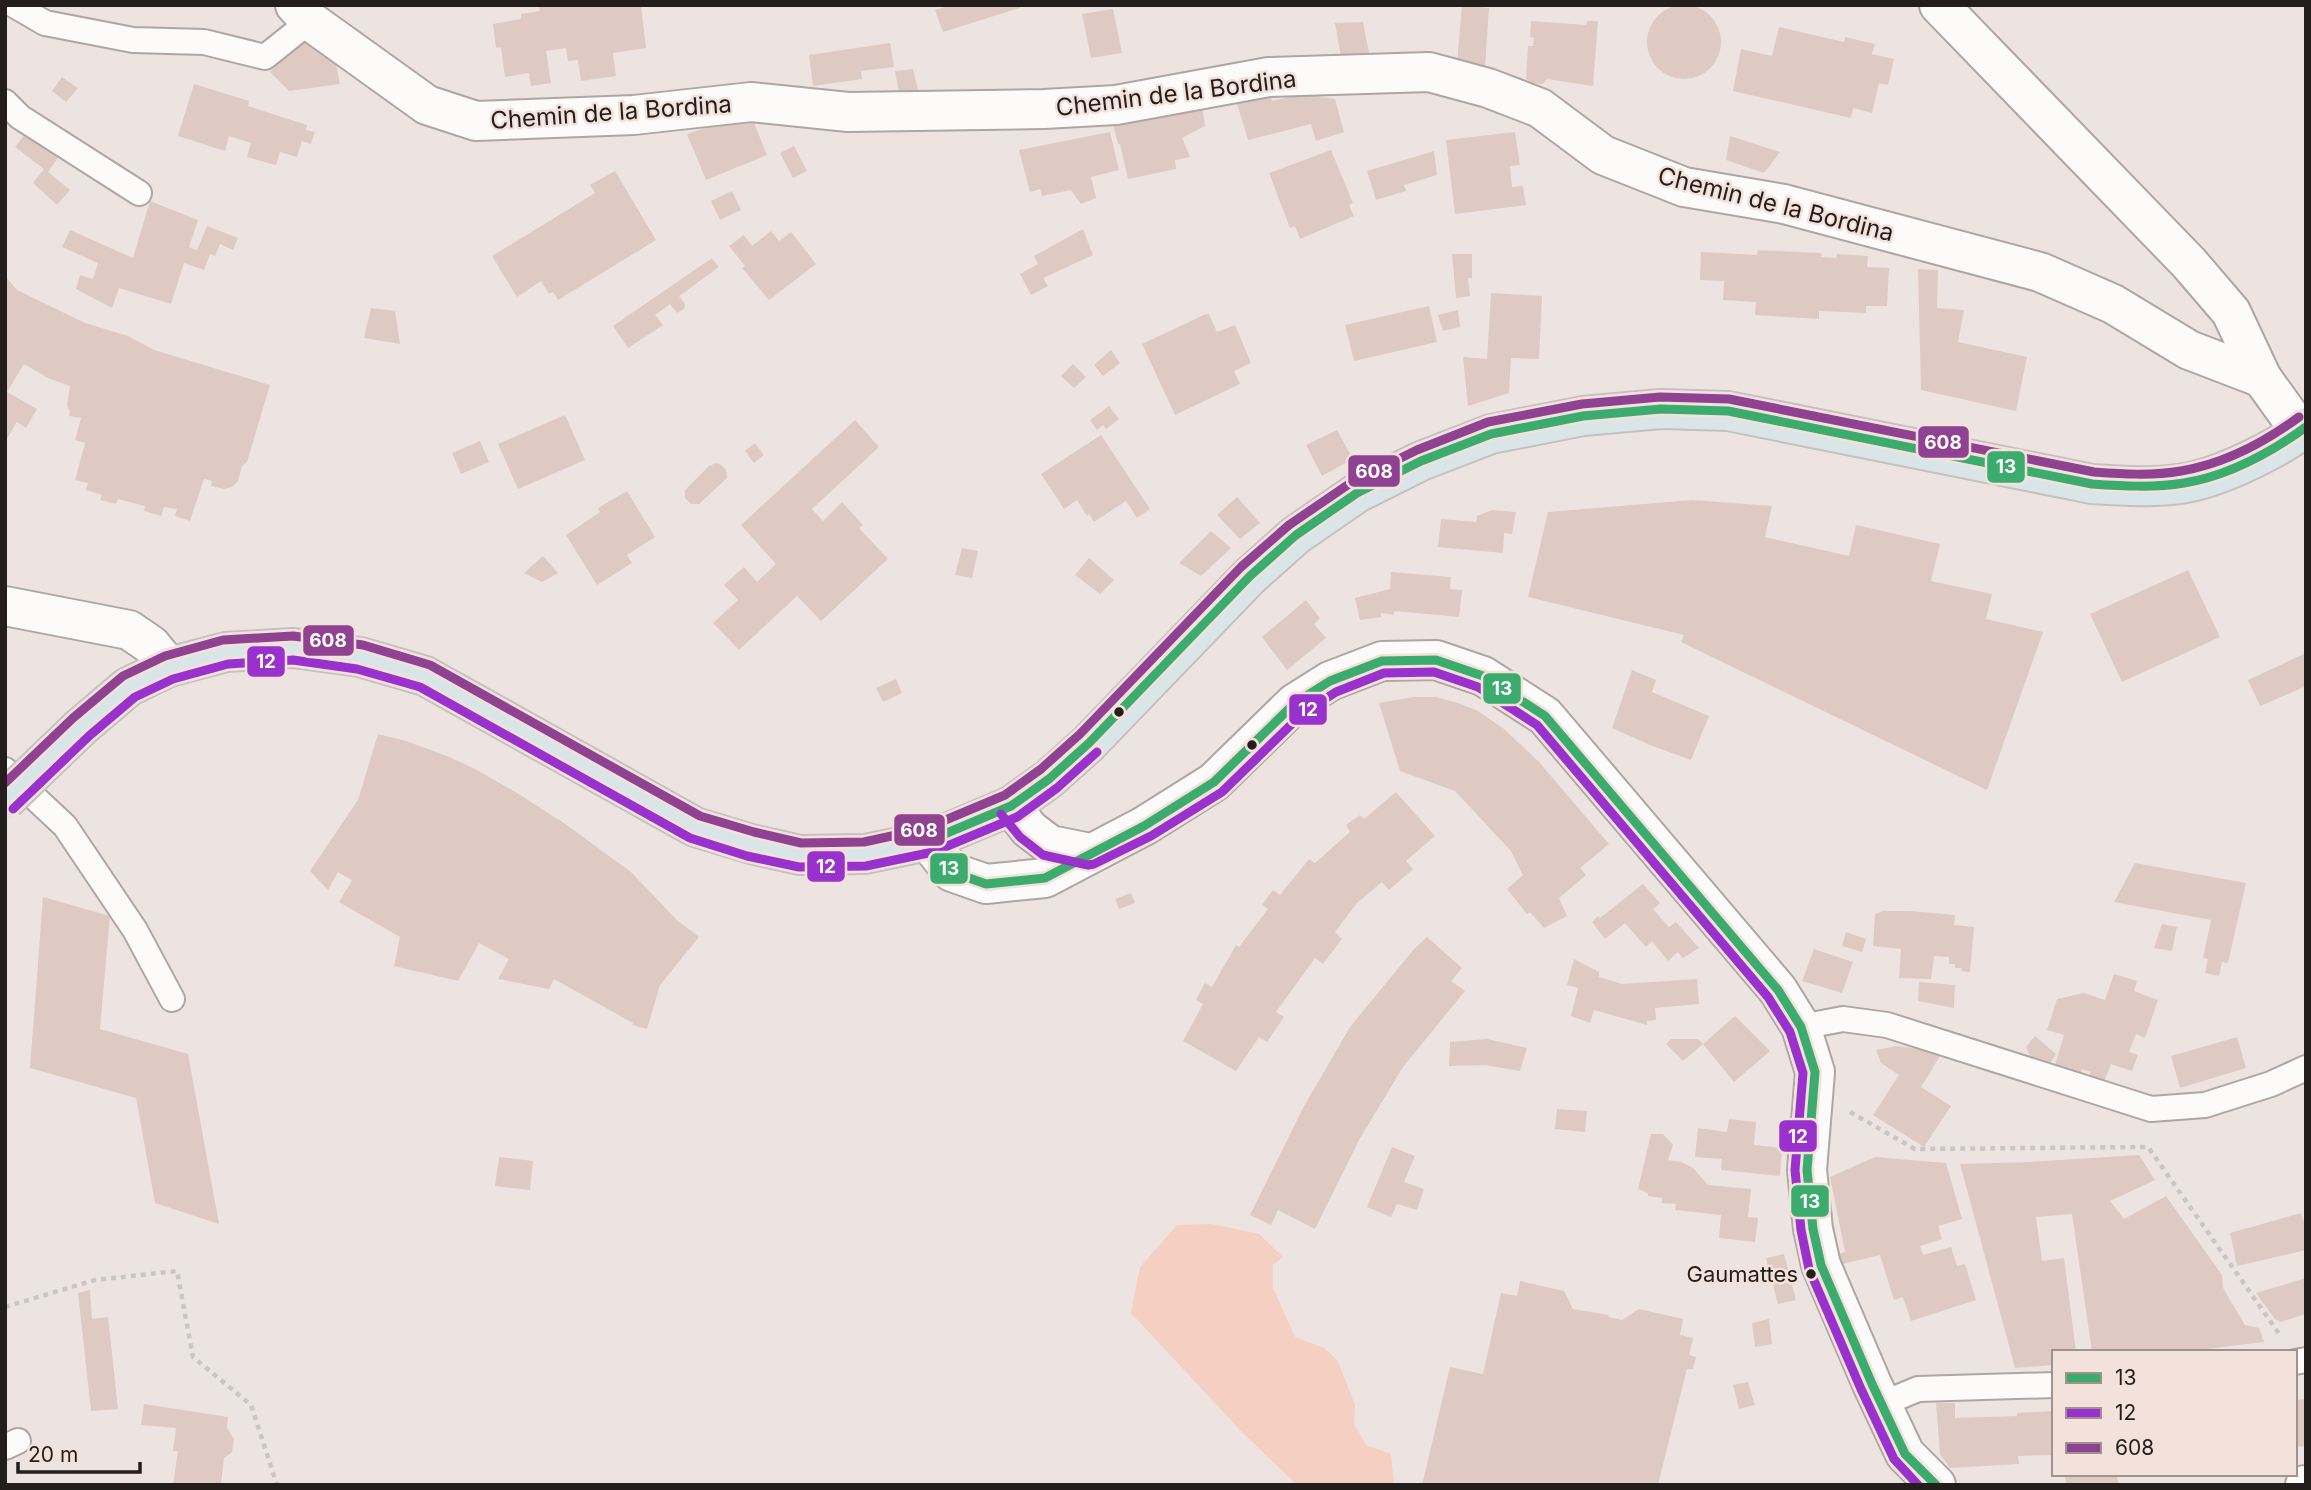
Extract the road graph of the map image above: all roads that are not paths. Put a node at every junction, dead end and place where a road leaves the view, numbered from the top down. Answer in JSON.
{"nodes":[{"id":1,"x":14,"y":5,"type":"edge"},
{"id":2,"x":1939,"y":5,"type":"edge"},
{"id":3,"x":302,"y":13,"type":"edge"},
{"id":4,"x":5,"y":103,"type":"edge"},
{"id":5,"x":139,"y":193,"type":"dead end"},
{"id":6,"x":2262,"y":378,"type":"junction"},
{"id":7,"x":2303,"y":429,"type":"edge"},
{"id":8,"x":5,"y":606,"type":"edge"},
{"id":9,"x":169,"y":667,"type":"junction"},
{"id":10,"x":5,"y":770,"type":"edge"},
{"id":11,"x":5,"y":800,"type":"edge"},
{"id":12,"x":1012,"y":806,"type":"junction"},
{"id":13,"x":928,"y":841,"type":"junction"},
{"id":14,"x":1090,"y":853,"type":"junction"},
{"id":15,"x":172,"y":999,"type":"dead end"},
{"id":16,"x":1801,"y":1027,"type":"junction"},
{"id":17,"x":2306,"y":1068,"type":"edge"},
{"id":18,"x":2052,"y":1385,"type":"edge"},
{"id":19,"x":1882,"y":1404,"type":"junction"},
{"id":20,"x":1936,"y":1485,"type":"edge"}],
"edges":[{"from":1,"to":3,"type":"lane","name":"Chemin de la Bordina"},
{"from":2,"to":6,"type":"street"},
{"from":3,"to":6,"type":"street","name":"Chemin de la Bordina"},
{"from":4,"to":5,"type":"lane"},
{"from":6,"to":7,"type":"street"},
{"from":7,"to":12,"type":"main road"},
{"from":8,"to":9,"type":"street"},
{"from":9,"to":11,"type":"main road","bridge":true},
{"from":9,"to":13,"type":"main road"},
{"from":10,"to":15,"type":"lane"},
{"from":12,"to":13,"type":"main road"},
{"from":12,"to":14,"type":"street"},
{"from":13,"to":14,"type":"street"},
{"from":14,"to":16,"type":"street"},
{"from":16,"to":17,"type":"lane"},
{"from":16,"to":19,"type":"street"},
{"from":18,"to":19,"type":"lane"},
{"from":19,"to":20,"type":"street"}]}
